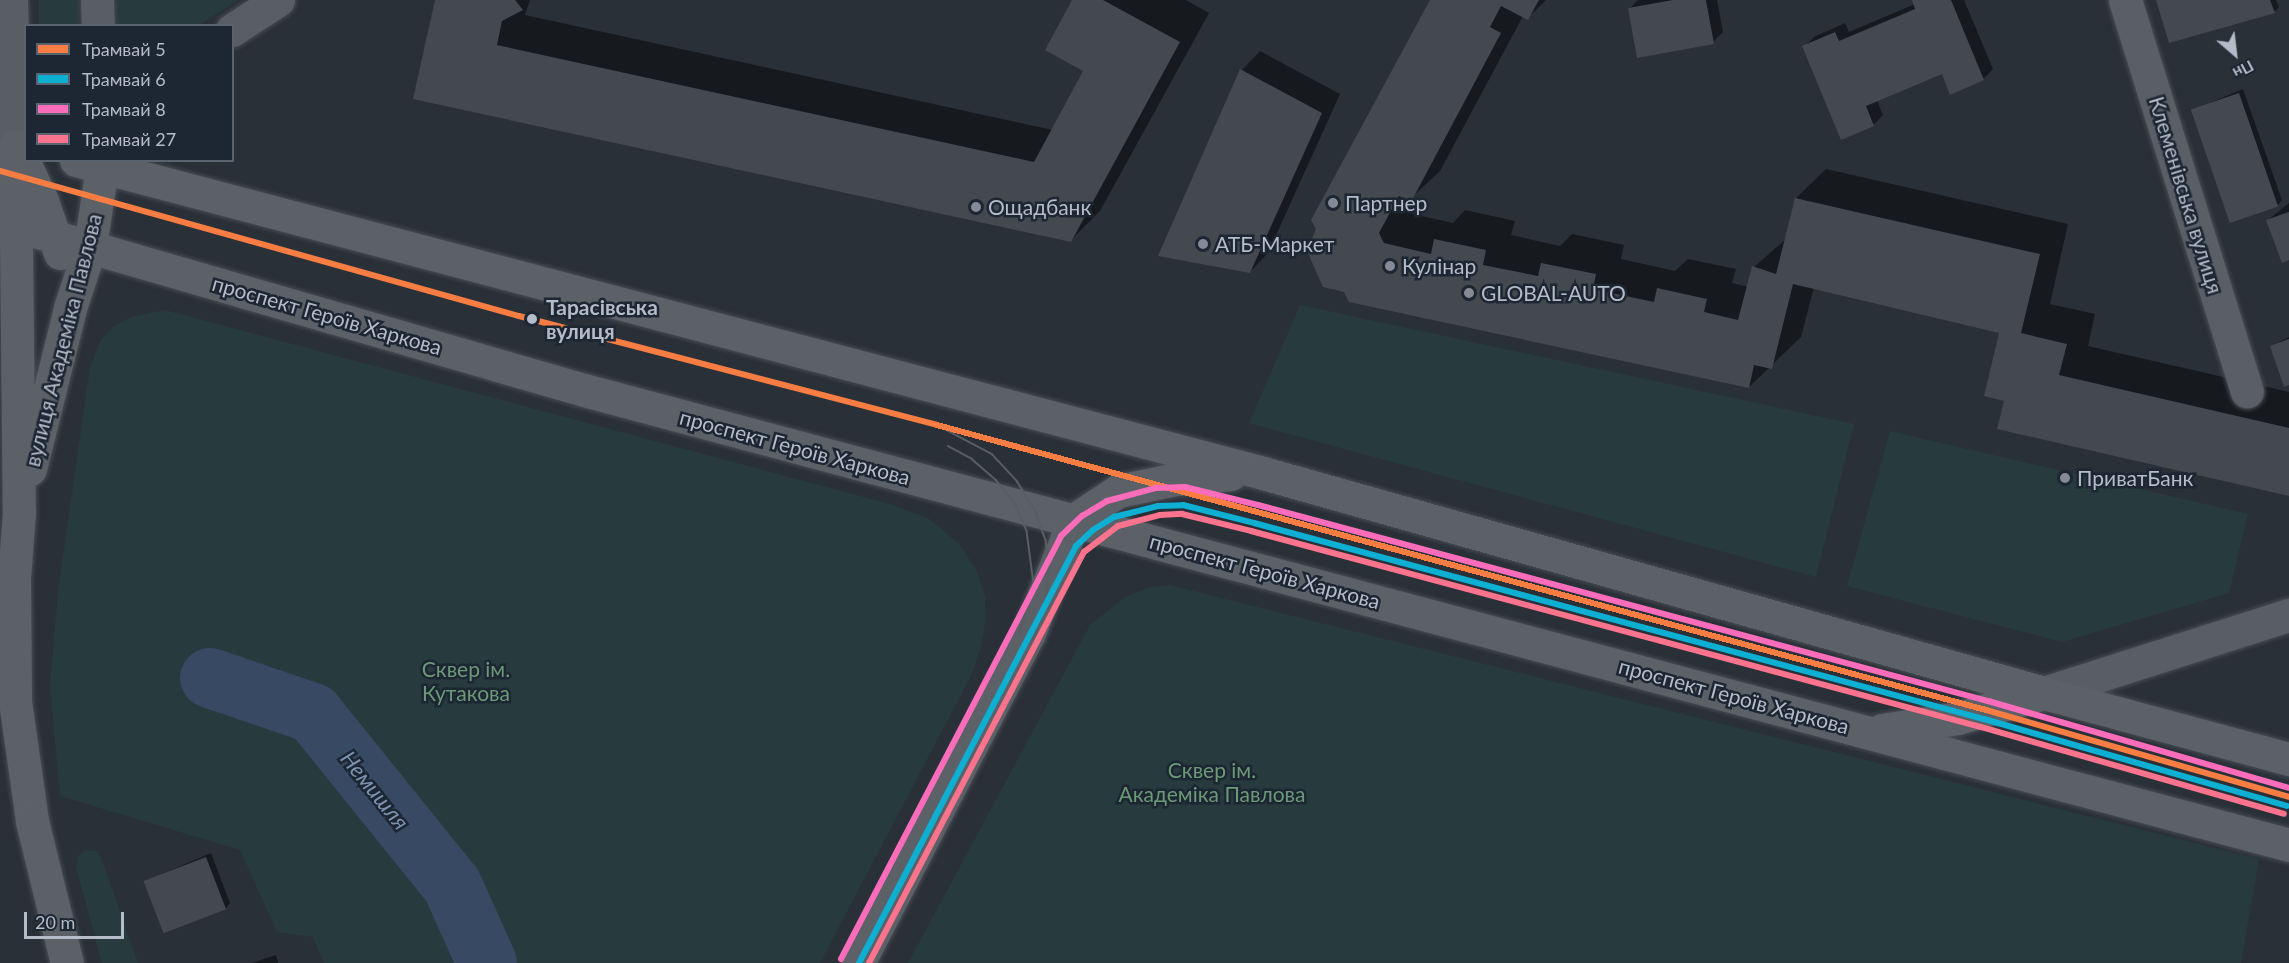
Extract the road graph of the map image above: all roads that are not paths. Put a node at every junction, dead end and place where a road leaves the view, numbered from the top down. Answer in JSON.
{"nodes":[{"id":1,"x":11,"y":0,"type":"edge"},
{"id":2,"x":97,"y":0,"type":"edge"},
{"id":3,"x":278,"y":0,"type":"edge"},
{"id":4,"x":2125,"y":0,"type":"edge"},
{"id":5,"x":98,"y":24,"type":"edge"},
{"id":6,"x":234,"y":29,"type":"edge"},
{"id":7,"x":14,"y":145,"type":"edge"},
{"id":8,"x":96,"y":162,"type":"edge"},
{"id":9,"x":9,"y":224,"type":"edge"},
{"id":10,"x":55,"y":237,"type":"junction"},
{"id":11,"x":90,"y":247,"type":"junction"},
{"id":12,"x":70,"y":308,"type":"junction"},
{"id":13,"x":2247,"y":391,"type":"dead end"},
{"id":14,"x":1263,"y":473,"type":"junction"},
{"id":15,"x":19,"y":512,"type":"junction"},
{"id":16,"x":1074,"y":520,"type":"junction"},
{"id":17,"x":2289,"y":615,"type":"edge"},
{"id":18,"x":2044,"y":693,"type":"junction"},
{"id":19,"x":1868,"y":732,"type":"junction"},
{"id":20,"x":2289,"y":759,"type":"edge"},
{"id":21,"x":2289,"y":845,"type":"edge"},
{"id":22,"x":67,"y":963,"type":"edge"},
{"id":23,"x":858,"y":963,"type":"edge"}],
"edges":[{"from":1,"to":7,"type":"main road"},
{"from":2,"to":5,"type":"main road"},
{"from":3,"to":6,"type":"main road"},
{"from":4,"to":13,"type":"street","name":"Клеменівська вулиця"},
{"from":7,"to":9,"type":"main road","name":"вулиця Академіка Павлова"},
{"from":7,"to":10,"type":"main road"},
{"from":8,"to":11,"type":"main road","name":"вулиця Академіка Павлова"},
{"from":8,"to":14,"type":"main road"},
{"from":9,"to":10,"type":"main road","name":"проспект Героїв Харкова"},
{"from":9,"to":15,"type":"main road","name":"вулиця Академіка Павлова"},
{"from":10,"to":11,"type":"main road","name":"проспект Героїв Харкова"},
{"from":10,"to":12,"type":"main road"},
{"from":11,"to":12,"type":"main road","name":"вулиця Академіка Павлова"},
{"from":11,"to":16,"type":"main road","name":"проспект Героїв Харкова"},
{"from":12,"to":15,"type":"main road","name":"вулиця Академіка Павлова"},
{"from":14,"to":16,"type":"main road"},
{"from":14,"to":18,"type":"main road"},
{"from":15,"to":22,"type":"main road","name":"вулиця Академіка Павлова"},
{"from":16,"to":19,"type":"main road","name":"проспект Героїв Харкова"},
{"from":16,"to":23,"type":"main road"},
{"from":17,"to":18,"type":"main road"},
{"from":18,"to":19,"type":"main road"},
{"from":18,"to":20,"type":"main road"},
{"from":19,"to":21,"type":"main road","name":"проспект Героїв Харкова"}]}
